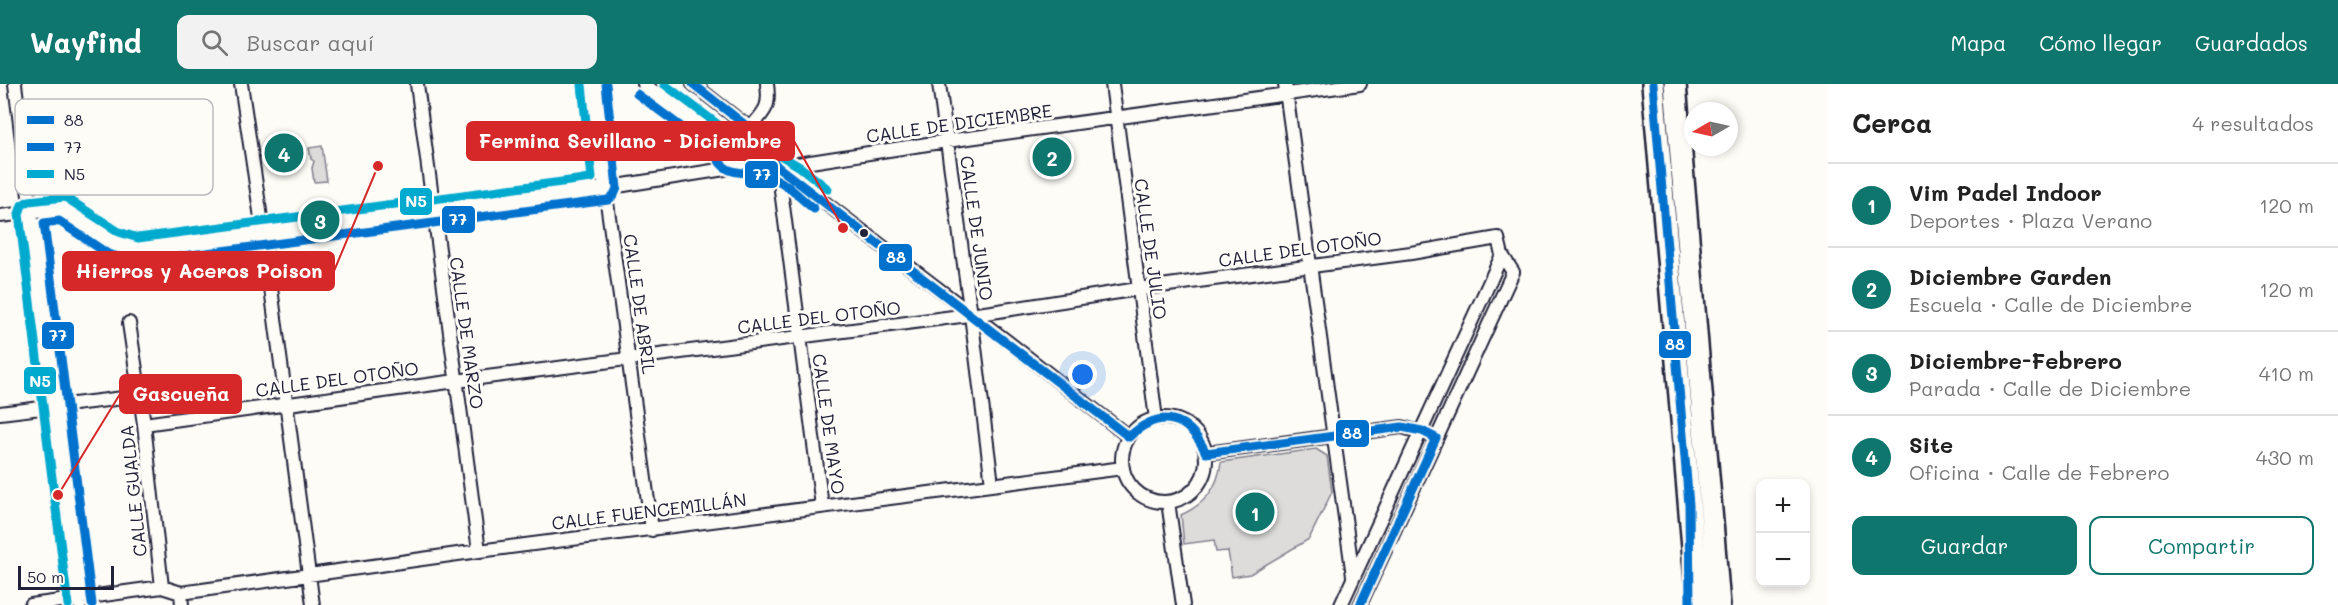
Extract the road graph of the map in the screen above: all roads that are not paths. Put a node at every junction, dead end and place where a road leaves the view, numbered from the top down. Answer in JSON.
{"nodes":[{"id":1,"x":15,"y":84,"type":"edge"},
{"id":2,"x":241,"y":84,"type":"edge"},
{"id":3,"x":417,"y":84,"type":"edge"},
{"id":4,"x":594,"y":84,"type":"edge"},
{"id":5,"x":644,"y":84,"type":"edge"},
{"id":6,"x":693,"y":84,"type":"edge"},
{"id":7,"x":767,"y":84,"type":"edge"},
{"id":8,"x":939,"y":84,"type":"edge"},
{"id":9,"x":1112,"y":84,"type":"edge"},
{"id":10,"x":1360,"y":84,"type":"edge"},
{"id":11,"x":1653,"y":84,"type":"edge"},
{"id":12,"x":1675,"y":84,"type":"edge"},
{"id":13,"x":1285,"y":90,"type":"edge"},
{"id":14,"x":17,"y":99,"type":"edge"},
{"id":15,"x":1116,"y":119,"type":"junction"},
{"id":16,"x":748,"y":125,"type":"junction"},
{"id":17,"x":947,"y":141,"type":"junction"},
{"id":18,"x":762,"y":142,"type":"junction"},
{"id":19,"x":724,"y":144,"type":"junction"},
{"id":20,"x":746,"y":161,"type":"junction"},
{"id":21,"x":778,"y":167,"type":"junction"},
{"id":22,"x":605,"y":188,"type":"junction"},
{"id":23,"x":29,"y":195,"type":"edge"},
{"id":24,"x":433,"y":211,"type":"junction"},
{"id":25,"x":31,"y":213,"type":"junction"},
{"id":26,"x":0,"y":216,"type":"edge"},
{"id":27,"x":263,"y":234,"type":"junction"},
{"id":28,"x":1502,"y":255,"type":"junction"},
{"id":29,"x":1311,"y":266,"type":"junction"},
{"id":30,"x":1138,"y":289,"type":"junction"},
{"id":31,"x":971,"y":315,"type":"junction"},
{"id":32,"x":129,"y":323,"type":"dead end"},
{"id":33,"x":800,"y":338,"type":"junction"},
{"id":34,"x":630,"y":359,"type":"junction"},
{"id":35,"x":456,"y":381,"type":"junction"},
{"id":36,"x":140,"y":396,"type":"junction"},
{"id":37,"x":285,"y":404,"type":"junction"},
{"id":38,"x":55,"y":407,"type":"junction"},
{"id":39,"x":0,"y":413,"type":"edge"},
{"id":40,"x":1155,"y":418,"type":"junction"},
{"id":41,"x":144,"y":424,"type":"junction"},
{"id":42,"x":1422,"y":431,"type":"junction"},
{"id":43,"x":1334,"y":435,"type":"junction"},
{"id":44,"x":1129,"y":437,"type":"junction"},
{"id":45,"x":1436,"y":438,"type":"junction"},
{"id":46,"x":1206,"y":453,"type":"junction"},
{"id":47,"x":1123,"y":468,"type":"junction"},
{"id":48,"x":992,"y":484,"type":"junction"},
{"id":49,"x":1168,"y":502,"type":"junction"},
{"id":50,"x":1689,"y":505,"type":"junction"},
{"id":51,"x":822,"y":506,"type":"junction"},
{"id":52,"x":652,"y":530,"type":"junction"},
{"id":53,"x":479,"y":550,"type":"junction"},
{"id":54,"x":309,"y":576,"type":"junction"},
{"id":55,"x":1353,"y":577,"type":"junction"},
{"id":56,"x":162,"y":587,"type":"junction"},
{"id":57,"x":182,"y":599,"type":"edge"},
{"id":58,"x":79,"y":602,"type":"edge"},
{"id":59,"x":31,"y":605,"type":"edge"},
{"id":60,"x":313,"y":605,"type":"edge"},
{"id":61,"x":1183,"y":605,"type":"edge"},
{"id":62,"x":1341,"y":605,"type":"edge"},
{"id":63,"x":1360,"y":605,"type":"edge"},
{"id":64,"x":1690,"y":605,"type":"edge"},
{"id":65,"x":1698,"y":605,"type":"edge"},
{"id":66,"x":1719,"y":605,"type":"edge"}],
"edges":[{"from":1,"to":14,"type":"street"},
{"from":2,"to":27,"type":"street"},
{"from":3,"to":24,"type":"street","name":"CALLE DE MARZO"},
{"from":4,"to":22,"type":"street","name":"CALLE DE ABRIL"},
{"from":5,"to":19,"type":"street"},
{"from":6,"to":16,"type":"street"},
{"from":7,"to":16,"type":"street"},
{"from":8,"to":17,"type":"street","name":"CALLE DE JUNIO"},
{"from":9,"to":15,"type":"street","name":"CALLE DE JULIO"},
{"from":10,"to":13,"type":"street","name":"CALLE DE DICIEMBRE"},
{"from":11,"to":50,"type":"highway"},
{"from":12,"to":66,"type":"highway"},
{"from":13,"to":15,"type":"street","name":"CALLE DE DICIEMBRE"},
{"from":13,"to":29,"type":"street"},
{"from":15,"to":17,"type":"street","name":"CALLE DE DICIEMBRE"},
{"from":15,"to":30,"type":"street","name":"CALLE DE JULIO"},
{"from":16,"to":18,"type":"street"},
{"from":16,"to":19,"type":"street"},
{"from":17,"to":21,"type":"street","name":"CALLE DE DICIEMBRE"},
{"from":17,"to":31,"type":"street","name":"CALLE DE JUNIO"},
{"from":18,"to":20,"type":"street"},
{"from":18,"to":21,"type":"street"},
{"from":19,"to":20,"type":"street"},
{"from":20,"to":21,"type":"street"},
{"from":20,"to":22,"type":"street"},
{"from":21,"to":31,"type":"street"},
{"from":21,"to":33,"type":"street","name":"CALLE DE MAYO"},
{"from":22,"to":24,"type":"street"},
{"from":22,"to":34,"type":"street","name":"CALLE DE ABRIL"},
{"from":23,"to":25,"type":"street"},
{"from":24,"to":27,"type":"street"},
{"from":24,"to":35,"type":"street","name":"CALLE DE MARZO"},
{"from":25,"to":26,"type":"street"},
{"from":25,"to":27,"type":"street"},
{"from":25,"to":38,"type":"street"},
{"from":27,"to":37,"type":"street"},
{"from":28,"to":29,"type":"street","name":"CALLE DEL OTOÑO"},
{"from":28,"to":42,"type":"street"},
{"from":28,"to":45,"type":"street"},
{"from":29,"to":30,"type":"street","name":"CALLE DEL OTOÑO"},
{"from":29,"to":43,"type":"street"},
{"from":30,"to":31,"type":"street","name":"CALLE DEL OTOÑO"},
{"from":30,"to":40,"type":"street","name":"CALLE DE JULIO"},
{"from":31,"to":33,"type":"street","name":"CALLE DEL OTOÑO"},
{"from":31,"to":44,"type":"street"},
{"from":31,"to":48,"type":"street","name":"CALLE DE JUNIO"},
{"from":32,"to":36,"type":"street","name":"CALLE GUALDA"},
{"from":33,"to":34,"type":"street","name":"CALLE DEL OTOÑO"},
{"from":33,"to":51,"type":"street","name":"CALLE DE MAYO"},
{"from":34,"to":35,"type":"street","name":"CALLE DEL OTOÑO"},
{"from":34,"to":52,"type":"street","name":"CALLE DE ABRIL"},
{"from":35,"to":37,"type":"street","name":"CALLE DEL OTOÑO"},
{"from":35,"to":53,"type":"street","name":"CALLE DE MARZO"},
{"from":36,"to":38,"type":"street"},
{"from":36,"to":41,"type":"street","name":"CALLE GUALDA"},
{"from":37,"to":41,"type":"street","name":"CALLE DEL OTOÑO"},
{"from":37,"to":54,"type":"street"},
{"from":38,"to":39,"type":"street"},
{"from":38,"to":58,"type":"street"},
{"from":40,"to":44,"type":"street"},
{"from":40,"to":46,"type":"street"},
{"from":41,"to":56,"type":"street","name":"CALLE GUALDA"},
{"from":42,"to":43,"type":"street"},
{"from":42,"to":45,"type":"street"},
{"from":42,"to":55,"type":"street"},
{"from":43,"to":46,"type":"street"},
{"from":43,"to":55,"type":"street"},
{"from":44,"to":47,"type":"street"},
{"from":45,"to":63,"type":"street"},
{"from":46,"to":49,"type":"street"},
{"from":47,"to":48,"type":"street","name":"CALLE FUENCEMILLÁN"},
{"from":47,"to":49,"type":"street"},
{"from":48,"to":51,"type":"street","name":"CALLE FUENCEMILLÁN"},
{"from":49,"to":61,"type":"street"},
{"from":50,"to":64,"type":"highway"},
{"from":50,"to":65,"type":"highway"},
{"from":51,"to":52,"type":"street","name":"CALLE FUENCEMILLÁN"},
{"from":52,"to":53,"type":"street","name":"CALLE FUENCEMILLÁN"},
{"from":53,"to":54,"type":"street","name":"CALLE FUENCEMILLÁN"},
{"from":54,"to":57,"type":"street","name":"CALLE FUENCEMILLÁN"},
{"from":54,"to":60,"type":"street"},
{"from":55,"to":62,"type":"street"},
{"from":56,"to":57,"type":"street"},
{"from":56,"to":58,"type":"street"},
{"from":58,"to":59,"type":"street"}]}
